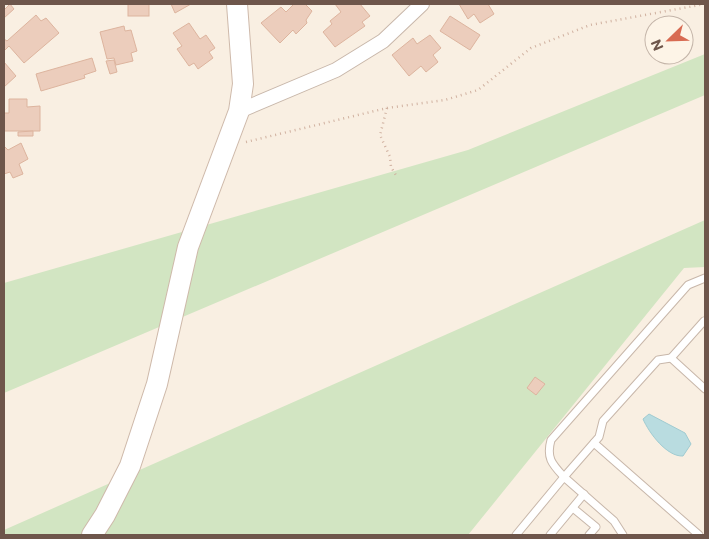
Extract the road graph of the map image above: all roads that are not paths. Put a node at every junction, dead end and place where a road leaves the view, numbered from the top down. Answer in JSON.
{"nodes":[{"id":1,"x":238,"y":4,"type":"edge"},
{"id":2,"x":422,"y":4,"type":"edge"},
{"id":3,"x":240,"y":111,"type":"junction"},
{"id":4,"x":705,"y":278,"type":"edge"},
{"id":5,"x":705,"y":322,"type":"edge"},
{"id":6,"x":671,"y":358,"type":"junction"},
{"id":7,"x":705,"y":389,"type":"edge"},
{"id":8,"x":594,"y":443,"type":"junction"},
{"id":9,"x":564,"y":477,"type":"junction"},
{"id":10,"x":584,"y":494,"type":"junction"},
{"id":11,"x":573,"y":508,"type":"junction"},
{"id":12,"x":92,"y":535,"type":"edge"},
{"id":13,"x":516,"y":535,"type":"edge"},
{"id":14,"x":550,"y":535,"type":"edge"},
{"id":15,"x":589,"y":535,"type":"edge"},
{"id":16,"x":623,"y":535,"type":"edge"},
{"id":17,"x":698,"y":535,"type":"edge"}],
"edges":[{"from":1,"to":3,"type":"main road"},
{"from":2,"to":3,"type":"street"},
{"from":3,"to":12,"type":"main road"},
{"from":4,"to":9,"type":"lane"},
{"from":5,"to":6,"type":"lane"},
{"from":6,"to":7,"type":"lane"},
{"from":6,"to":8,"type":"lane"},
{"from":8,"to":9,"type":"lane"},
{"from":8,"to":17,"type":"lane"},
{"from":9,"to":10,"type":"lane"},
{"from":9,"to":13,"type":"lane"},
{"from":10,"to":11,"type":"lane"},
{"from":10,"to":16,"type":"lane"},
{"from":11,"to":14,"type":"lane"},
{"from":11,"to":15,"type":"lane"}]}
